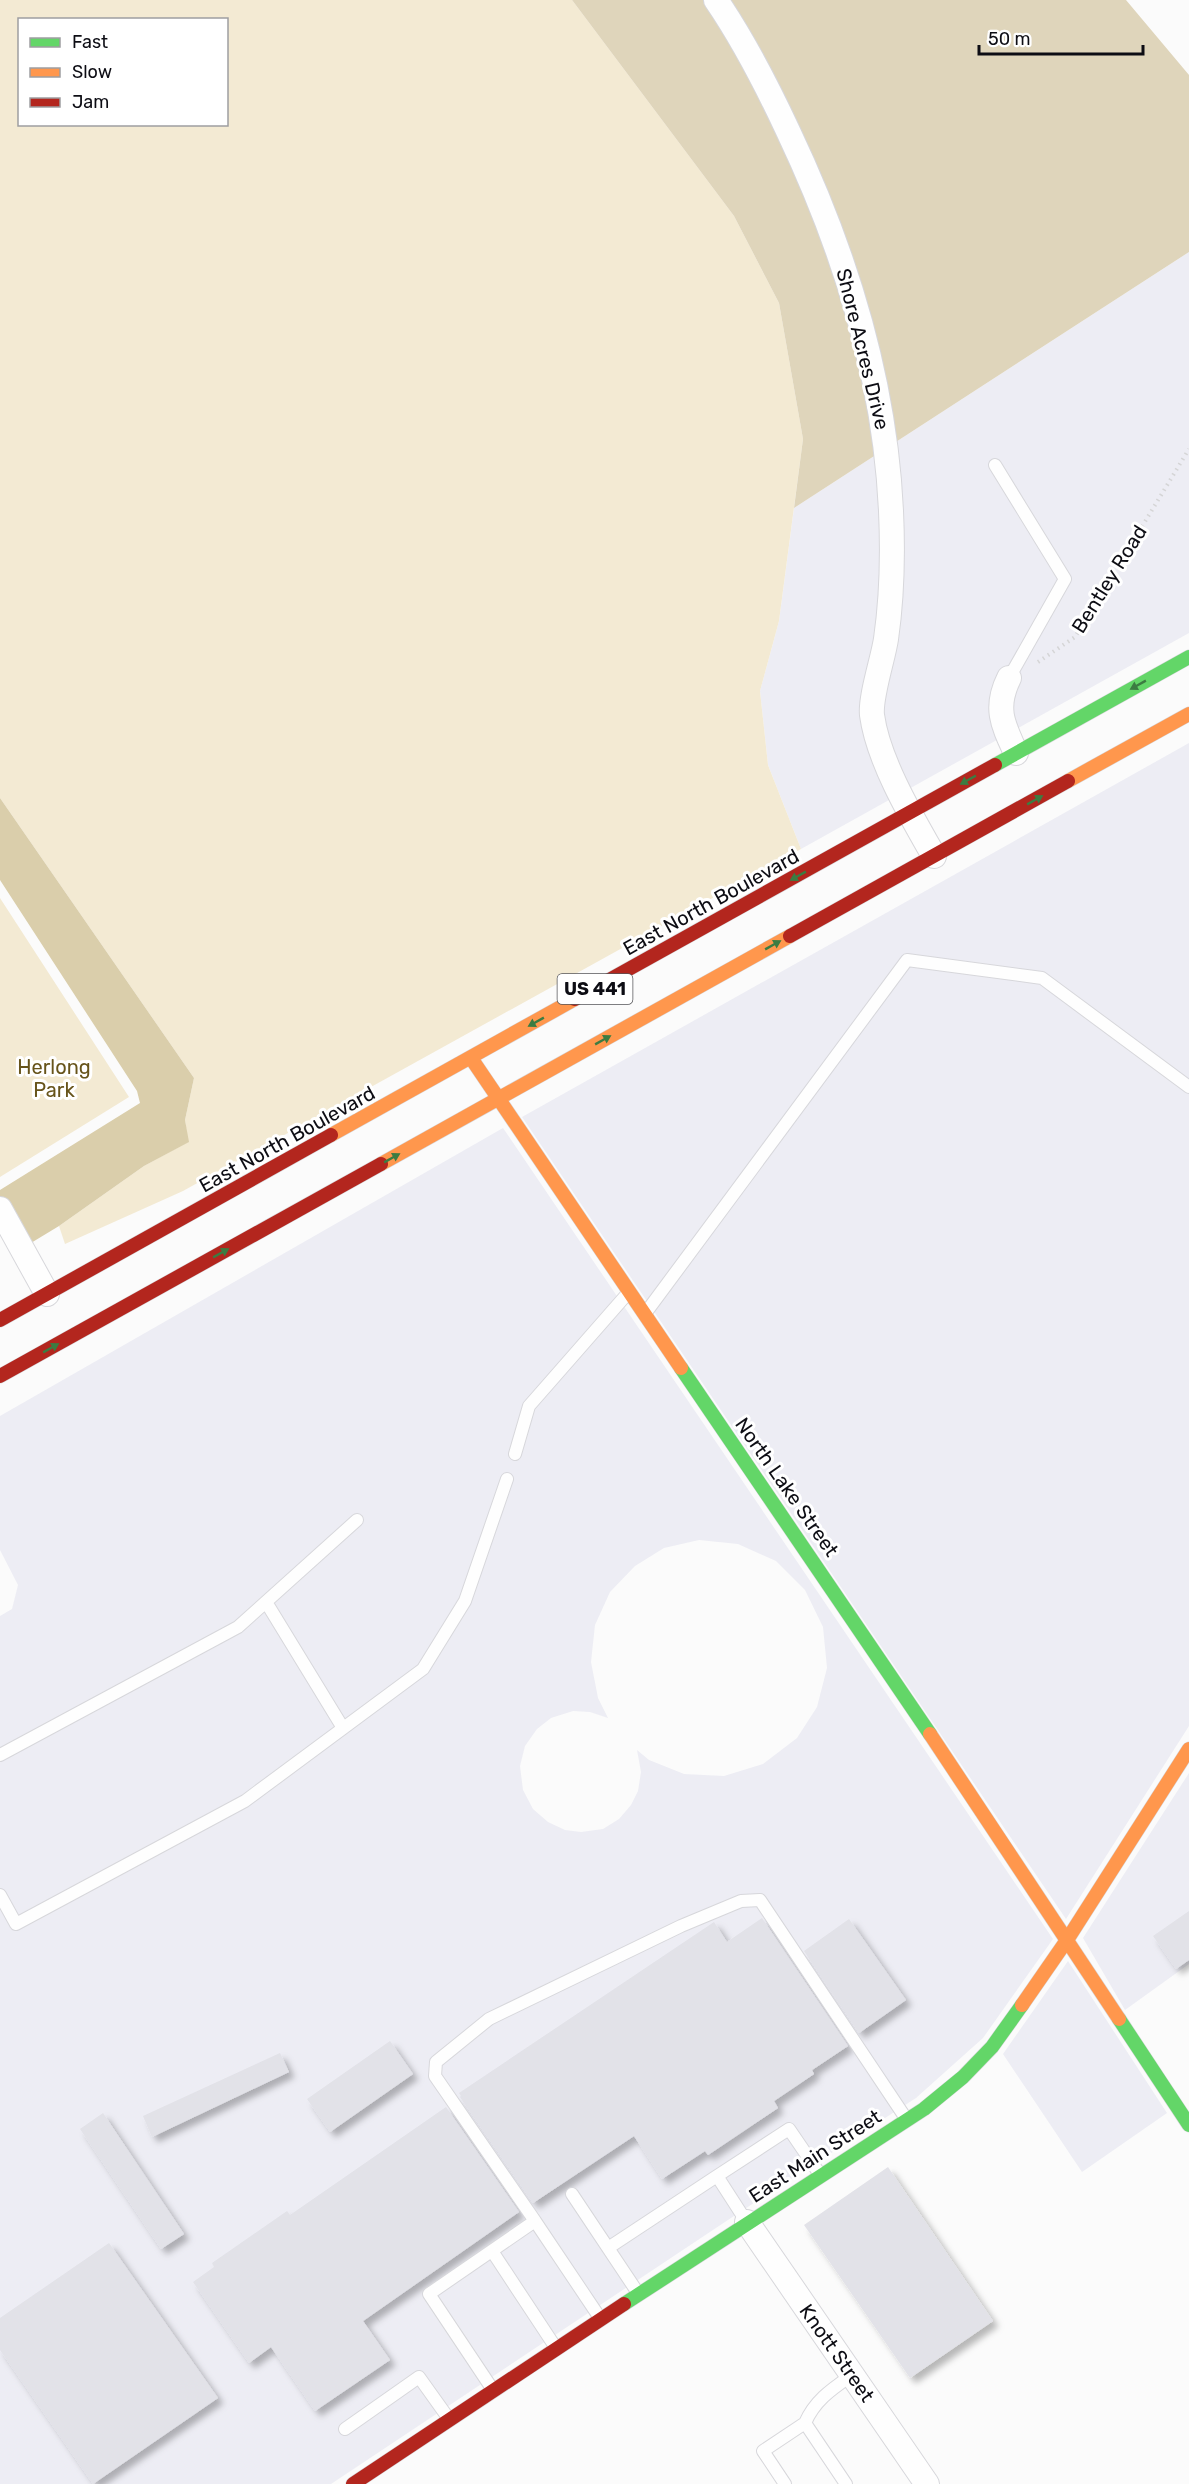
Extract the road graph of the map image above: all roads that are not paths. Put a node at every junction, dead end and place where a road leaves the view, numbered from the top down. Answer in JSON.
{"nodes":[{"id":1,"x":716,"y":0,"type":"edge"},
{"id":2,"x":995,"y":465,"type":"dead end"},
{"id":3,"x":1189,"y":657,"type":"edge"},
{"id":4,"x":1009,"y":678,"type":"joint"},
{"id":5,"x":1189,"y":714,"type":"edge"},
{"id":6,"x":1016,"y":753,"type":"junction"},
{"id":7,"x":910,"y":813,"type":"junction"},
{"id":8,"x":934,"y":856,"type":"junction"},
{"id":9,"x":471,"y":1058,"type":"junction"},
{"id":10,"x":1189,"y":1087,"type":"edge"},
{"id":11,"x":496,"y":1100,"type":"junction"},
{"id":12,"x":0,"y":1209,"type":"edge"},
{"id":13,"x":629,"y":1292,"type":"junction"},
{"id":14,"x":50,"y":1298,"type":"junction"},
{"id":15,"x":644,"y":1314,"type":"junction"},
{"id":16,"x":0,"y":1320,"type":"edge"},
{"id":17,"x":0,"y":1376,"type":"edge"},
{"id":18,"x":515,"y":1454,"type":"dead end"},
{"id":19,"x":507,"y":1479,"type":"dead end"},
{"id":20,"x":357,"y":1521,"type":"dead end"},
{"id":21,"x":266,"y":1602,"type":"junction"},
{"id":22,"x":343,"y":1728,"type":"junction"},
{"id":23,"x":1189,"y":1749,"type":"edge"},
{"id":24,"x":0,"y":1755,"type":"edge"},
{"id":25,"x":0,"y":1894,"type":"edge"},
{"id":26,"x":1067,"y":1940,"type":"junction"},
{"id":27,"x":907,"y":2120,"type":"junction"},
{"id":28,"x":1189,"y":2125,"type":"edge"},
{"id":29,"x":820,"y":2175,"type":"junction"},
{"id":30,"x":717,"y":2176,"type":"junction"},
{"id":31,"x":572,"y":2194,"type":"dead end"},
{"id":32,"x":535,"y":2222,"type":"junction"},
{"id":33,"x":747,"y":2222,"type":"junction"},
{"id":34,"x":608,"y":2248,"type":"junction"},
{"id":35,"x":492,"y":2251,"type":"junction"},
{"id":36,"x":639,"y":2294,"type":"junction"},
{"id":37,"x":601,"y":2319,"type":"junction"},
{"id":38,"x":556,"y":2349,"type":"junction"},
{"id":39,"x":852,"y":2375,"type":"junction"},
{"id":40,"x":493,"y":2391,"type":"junction"},
{"id":41,"x":450,"y":2420,"type":"junction"},
{"id":42,"x":805,"y":2422,"type":"junction"},
{"id":43,"x":345,"y":2429,"type":"dead end"},
{"id":44,"x":363,"y":2481,"type":"edge"},
{"id":45,"x":923,"y":2483,"type":"edge"},
{"id":46,"x":785,"y":2484,"type":"edge"},
{"id":47,"x":846,"y":2484,"type":"edge"}],
"edges":[{"from":1,"to":7,"type":"street","name":"Shore Acres Drive"},
{"from":2,"to":4,"type":"lane"},
{"from":3,"to":6,"type":"main road","name":"East North Boulevard","number":"US 441","one_way":true},
{"from":4,"to":6,"type":"street"},
{"from":8,"to":5,"type":"main road","number":"US 441","one_way":true},
{"from":6,"to":7,"type":"main road","name":"East North Boulevard","number":"US 441","one_way":true},
{"from":7,"to":8,"type":"street","name":"Shore Acres Drive"},
{"from":7,"to":9,"type":"main road","name":"East North Boulevard","number":"US 441","one_way":true},
{"from":11,"to":8,"type":"main road","number":"US 441","one_way":true},
{"from":9,"to":11,"type":"main road","name":"North Lake Street"},
{"from":9,"to":14,"type":"main road","name":"East North Boulevard","number":"US 441"},
{"from":10,"to":15,"type":"lane"},
{"from":11,"to":13,"type":"main road","name":"North Lake Street"},
{"from":17,"to":11,"type":"main road","number":"US 441","one_way":true},
{"from":12,"to":14,"type":"street"},
{"from":13,"to":15,"type":"main road","name":"North Lake Street"},
{"from":13,"to":18,"type":"lane"},
{"from":14,"to":16,"type":"main road","name":"East North Boulevard","number":"US 441"},
{"from":15,"to":26,"type":"main road","name":"North Lake Street"},
{"from":19,"to":22,"type":"lane"},
{"from":20,"to":21,"type":"lane"},
{"from":21,"to":22,"type":"lane"},
{"from":21,"to":24,"type":"lane"},
{"from":22,"to":25,"type":"lane"},
{"from":23,"to":26,"type":"main road","name":"East Main Street"},
{"from":26,"to":27,"type":"main road","name":"East Main Street"},
{"from":26,"to":28,"type":"main road","name":"North Lake Street"},
{"from":27,"to":29,"type":"main road","name":"East Main Street"},
{"from":27,"to":32,"type":"lane"},
{"from":29,"to":30,"type":"lane"},
{"from":29,"to":33,"type":"main road","name":"East Main Street"},
{"from":30,"to":33,"type":"lane"},
{"from":30,"to":34,"type":"lane"},
{"from":31,"to":34,"type":"lane"},
{"from":32,"to":35,"type":"lane"},
{"from":32,"to":37,"type":"lane"},
{"from":33,"to":36,"type":"main road","name":"East Main Street"},
{"from":33,"to":39,"type":"street","name":"Knott Street"},
{"from":34,"to":36,"type":"lane"},
{"from":35,"to":38,"type":"lane"},
{"from":35,"to":40,"type":"lane"},
{"from":36,"to":37,"type":"main road","name":"East Main Street"},
{"from":37,"to":38,"type":"main road","name":"East Main Street"},
{"from":38,"to":40,"type":"main road","name":"East Main Street"},
{"from":39,"to":42,"type":"lane"},
{"from":39,"to":45,"type":"street","name":"Knott Street"},
{"from":40,"to":41,"type":"main road","name":"East Main Street"},
{"from":41,"to":43,"type":"lane"},
{"from":41,"to":44,"type":"main road","name":"East Main Street"},
{"from":42,"to":46,"type":"lane"},
{"from":42,"to":47,"type":"lane"}]}
